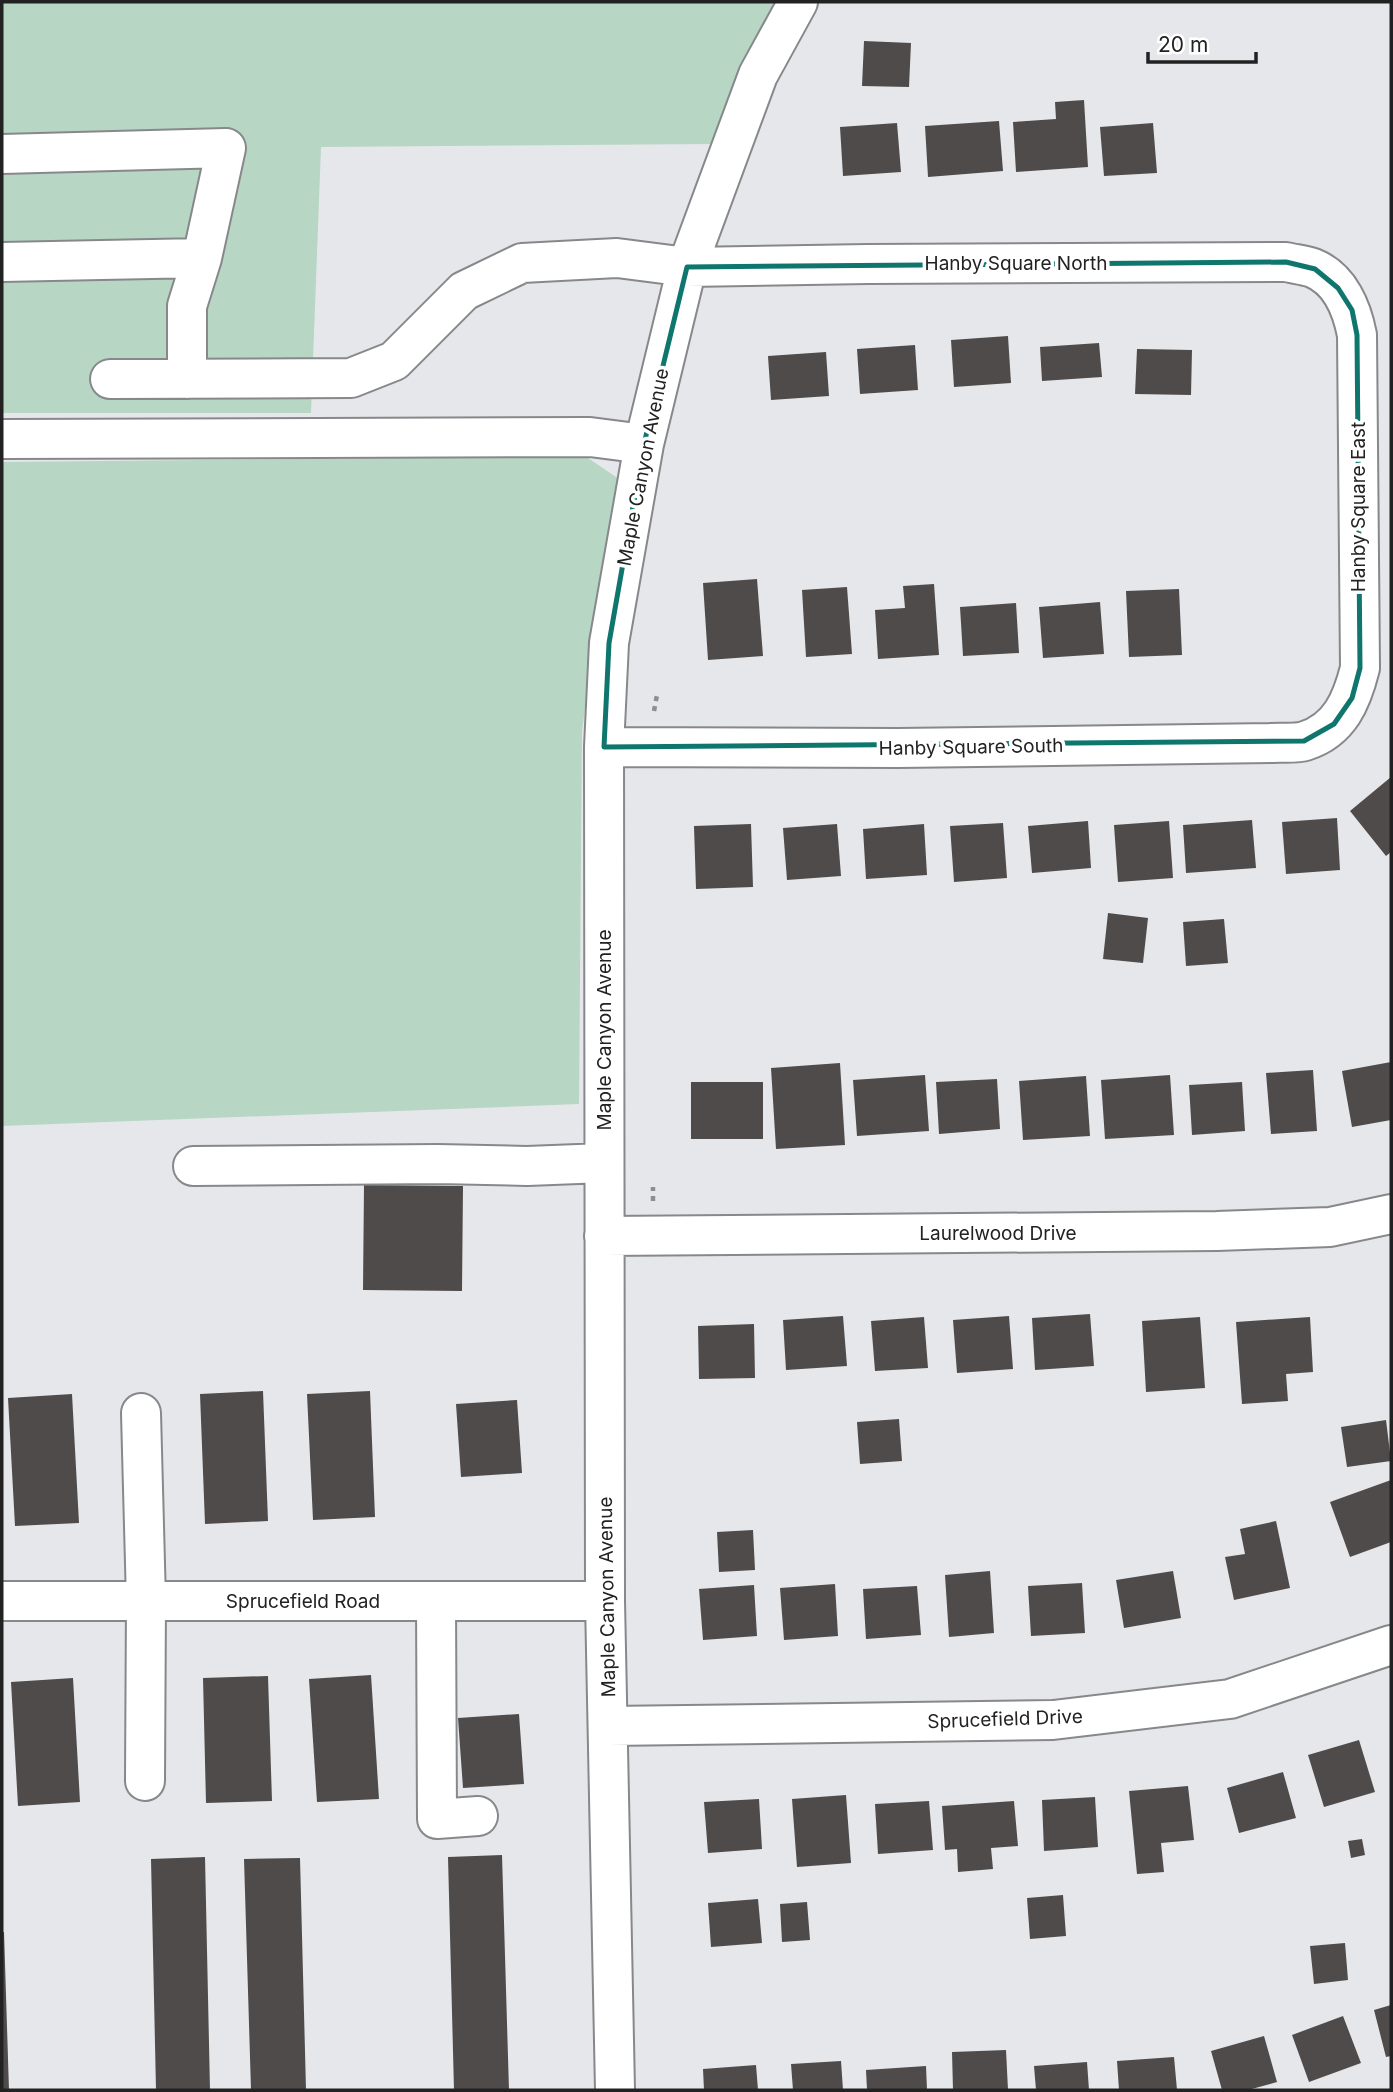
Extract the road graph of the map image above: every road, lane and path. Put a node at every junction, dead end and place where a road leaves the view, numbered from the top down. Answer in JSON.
{"nodes":[{"id":1,"x":798,"y":2,"type":"edge"},
{"id":2,"x":2,"y":154,"type":"edge"},
{"id":3,"x":202,"y":258,"type":"junction"},
{"id":4,"x":2,"y":262,"type":"edge"},
{"id":5,"x":687,"y":267,"type":"junction"},
{"id":6,"x":1338,"y":288,"type":"joint"},
{"id":7,"x":110,"y":379,"type":"dead end"},
{"id":8,"x":187,"y":379,"type":"junction"},
{"id":9,"x":2,"y":439,"type":"edge"},
{"id":10,"x":644,"y":444,"type":"junction"},
{"id":11,"x":1334,"y":724,"type":"joint"},
{"id":12,"x":604,"y":747,"type":"junction"},
{"id":13,"x":604,"y":1163,"type":"junction"},
{"id":14,"x":193,"y":1166,"type":"dead end"},
{"id":15,"x":1391,"y":1214,"type":"edge"},
{"id":16,"x":604,"y":1236,"type":"junction"},
{"id":17,"x":141,"y":1413,"type":"dead end"},
{"id":18,"x":2,"y":1601,"type":"edge"},
{"id":19,"x":146,"y":1601,"type":"junction"},
{"id":20,"x":436,"y":1601,"type":"junction"},
{"id":21,"x":605,"y":1601,"type":"junction"},
{"id":22,"x":1391,"y":1645,"type":"edge"},
{"id":23,"x":609,"y":1726,"type":"junction"},
{"id":24,"x":145,"y":1781,"type":"dead end"},
{"id":25,"x":478,"y":1816,"type":"dead end"},
{"id":26,"x":615,"y":2090,"type":"edge"}],
"edges":[{"from":1,"to":5,"type":"street","name":"Maple Canyon Avenue"},
{"from":2,"to":3,"type":"street"},
{"from":3,"to":4,"type":"street"},
{"from":3,"to":8,"type":"street"},
{"from":5,"to":6,"type":"street","name":"Hanby Square North"},
{"from":5,"to":8,"type":"street","name":"Hanby Square North"},
{"from":5,"to":10,"type":"street","name":"Maple Canyon Avenue"},
{"from":6,"to":11,"type":"street","name":"Hanby Square East"},
{"from":7,"to":8,"type":"street","name":"Hanby Square North"},
{"from":9,"to":10,"type":"street"},
{"from":10,"to":12,"type":"street","name":"Maple Canyon Avenue"},
{"from":11,"to":12,"type":"street","name":"Hanby Square South"},
{"from":12,"to":13,"type":"street","name":"Maple Canyon Avenue"},
{"from":13,"to":14,"type":"street"},
{"from":13,"to":16,"type":"street","name":"Maple Canyon Avenue"},
{"from":15,"to":16,"type":"street","name":"Laurelwood Drive"},
{"from":16,"to":21,"type":"street","name":"Maple Canyon Avenue"},
{"from":17,"to":19,"type":"street"},
{"from":18,"to":19,"type":"street","name":"Sprucefield Road"},
{"from":19,"to":20,"type":"street","name":"Sprucefield Road"},
{"from":19,"to":24,"type":"street"},
{"from":20,"to":21,"type":"street","name":"Sprucefield Road"},
{"from":20,"to":25,"type":"street"},
{"from":21,"to":23,"type":"street","name":"Maple Canyon Avenue"},
{"from":22,"to":23,"type":"street","name":"Sprucefield Drive"},
{"from":23,"to":26,"type":"street","name":"Maple Canyon Avenue"}]}
